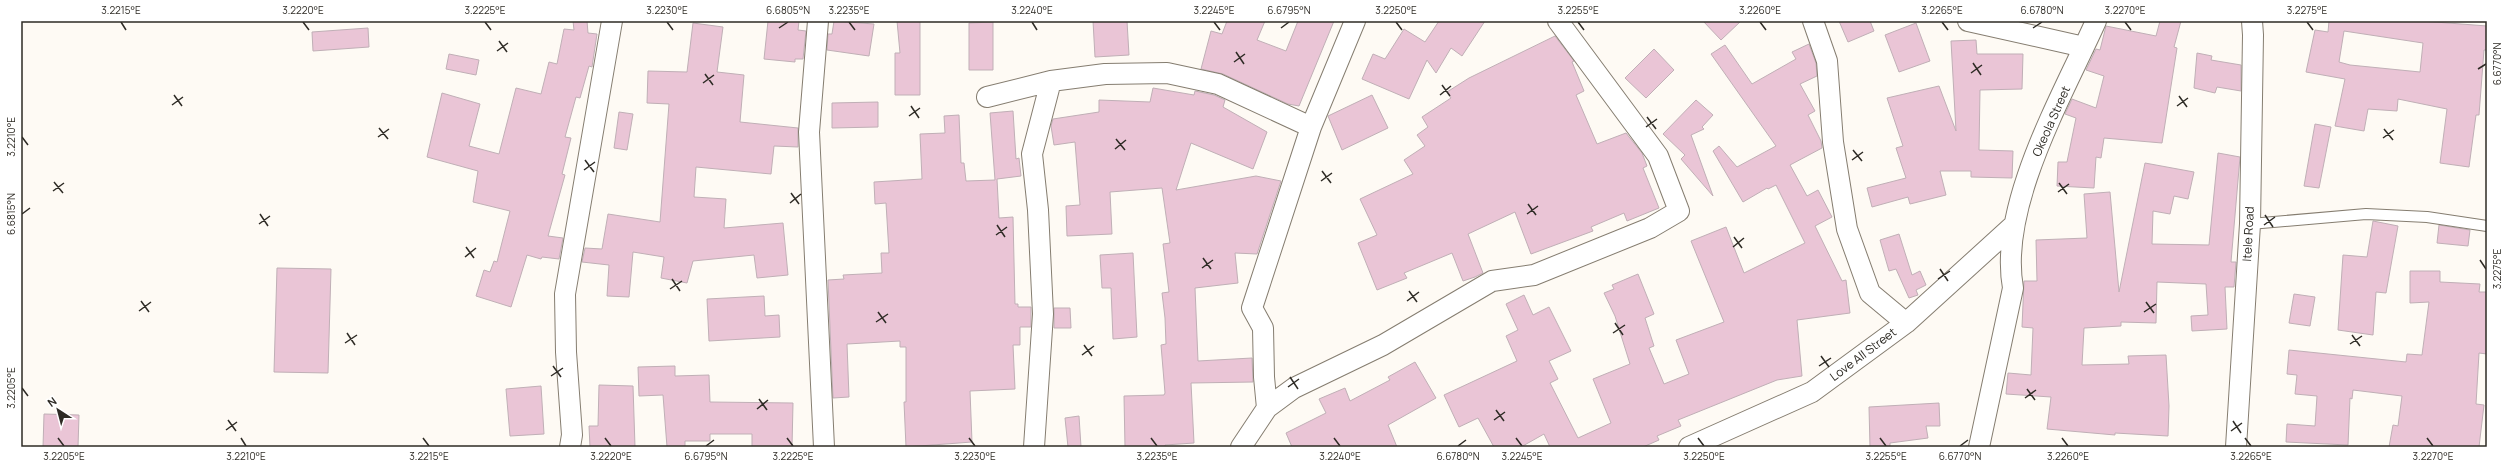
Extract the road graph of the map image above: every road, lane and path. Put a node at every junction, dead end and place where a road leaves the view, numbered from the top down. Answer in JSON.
{"nodes":[{"id":1,"x":612,"y":21,"type":"edge"},
{"id":2,"x":818,"y":21,"type":"edge"},
{"id":3,"x":1355,"y":21,"type":"edge"},
{"id":4,"x":1558,"y":21,"type":"edge"},
{"id":5,"x":1813,"y":21,"type":"edge"},
{"id":6,"x":1968,"y":21,"type":"edge"},
{"id":7,"x":2096,"y":21,"type":"edge"},
{"id":8,"x":2252,"y":21,"type":"edge"},
{"id":9,"x":2084,"y":47,"type":"junction"},
{"id":10,"x":1051,"y":81,"type":"junction"},
{"id":11,"x":987,"y":96,"type":"dead end"},
{"id":12,"x":1311,"y":126,"type":"junction"},
{"id":13,"x":2250,"y":224,"type":"junction"},
{"id":14,"x":2014,"y":225,"type":"junction"},
{"id":15,"x":2487,"y":226,"type":"edge"},
{"id":16,"x":1906,"y":323,"type":"junction"},
{"id":17,"x":1264,"y":377,"type":"junction"},
{"id":18,"x":1294,"y":388,"type":"junction"},
{"id":19,"x":1267,"y":408,"type":"junction"},
{"id":20,"x":575,"y":443,"type":"edge"},
{"id":21,"x":824,"y":447,"type":"edge"},
{"id":22,"x":1034,"y":447,"type":"edge"},
{"id":23,"x":1241,"y":447,"type":"edge"},
{"id":24,"x":1689,"y":447,"type":"edge"},
{"id":25,"x":1979,"y":447,"type":"edge"},
{"id":26,"x":2236,"y":447,"type":"edge"}],
"edges":[{"from":1,"to":20,"type":"street"},
{"from":2,"to":21,"type":"street"},
{"from":3,"to":12,"type":"street"},
{"from":4,"to":18,"type":"street"},
{"from":5,"to":16,"type":"street"},
{"from":6,"to":9,"type":"street"},
{"from":7,"to":9,"type":"street","name":"Okeola Street"},
{"from":8,"to":13,"type":"street","name":"Itele Road"},
{"from":9,"to":14,"type":"street","name":"Okeola Street"},
{"from":10,"to":11,"type":"street"},
{"from":10,"to":12,"type":"street"},
{"from":10,"to":22,"type":"street"},
{"from":12,"to":17,"type":"street"},
{"from":13,"to":15,"type":"lane"},
{"from":13,"to":26,"type":"street","name":"Itele Road"},
{"from":14,"to":16,"type":"street","name":"Love All Street"},
{"from":14,"to":25,"type":"street","name":"Okeola Street"},
{"from":16,"to":24,"type":"street","name":"Love All Street"},
{"from":17,"to":18,"type":"street"},
{"from":17,"to":19,"type":"street"},
{"from":18,"to":19,"type":"street"},
{"from":19,"to":23,"type":"street"}]}
